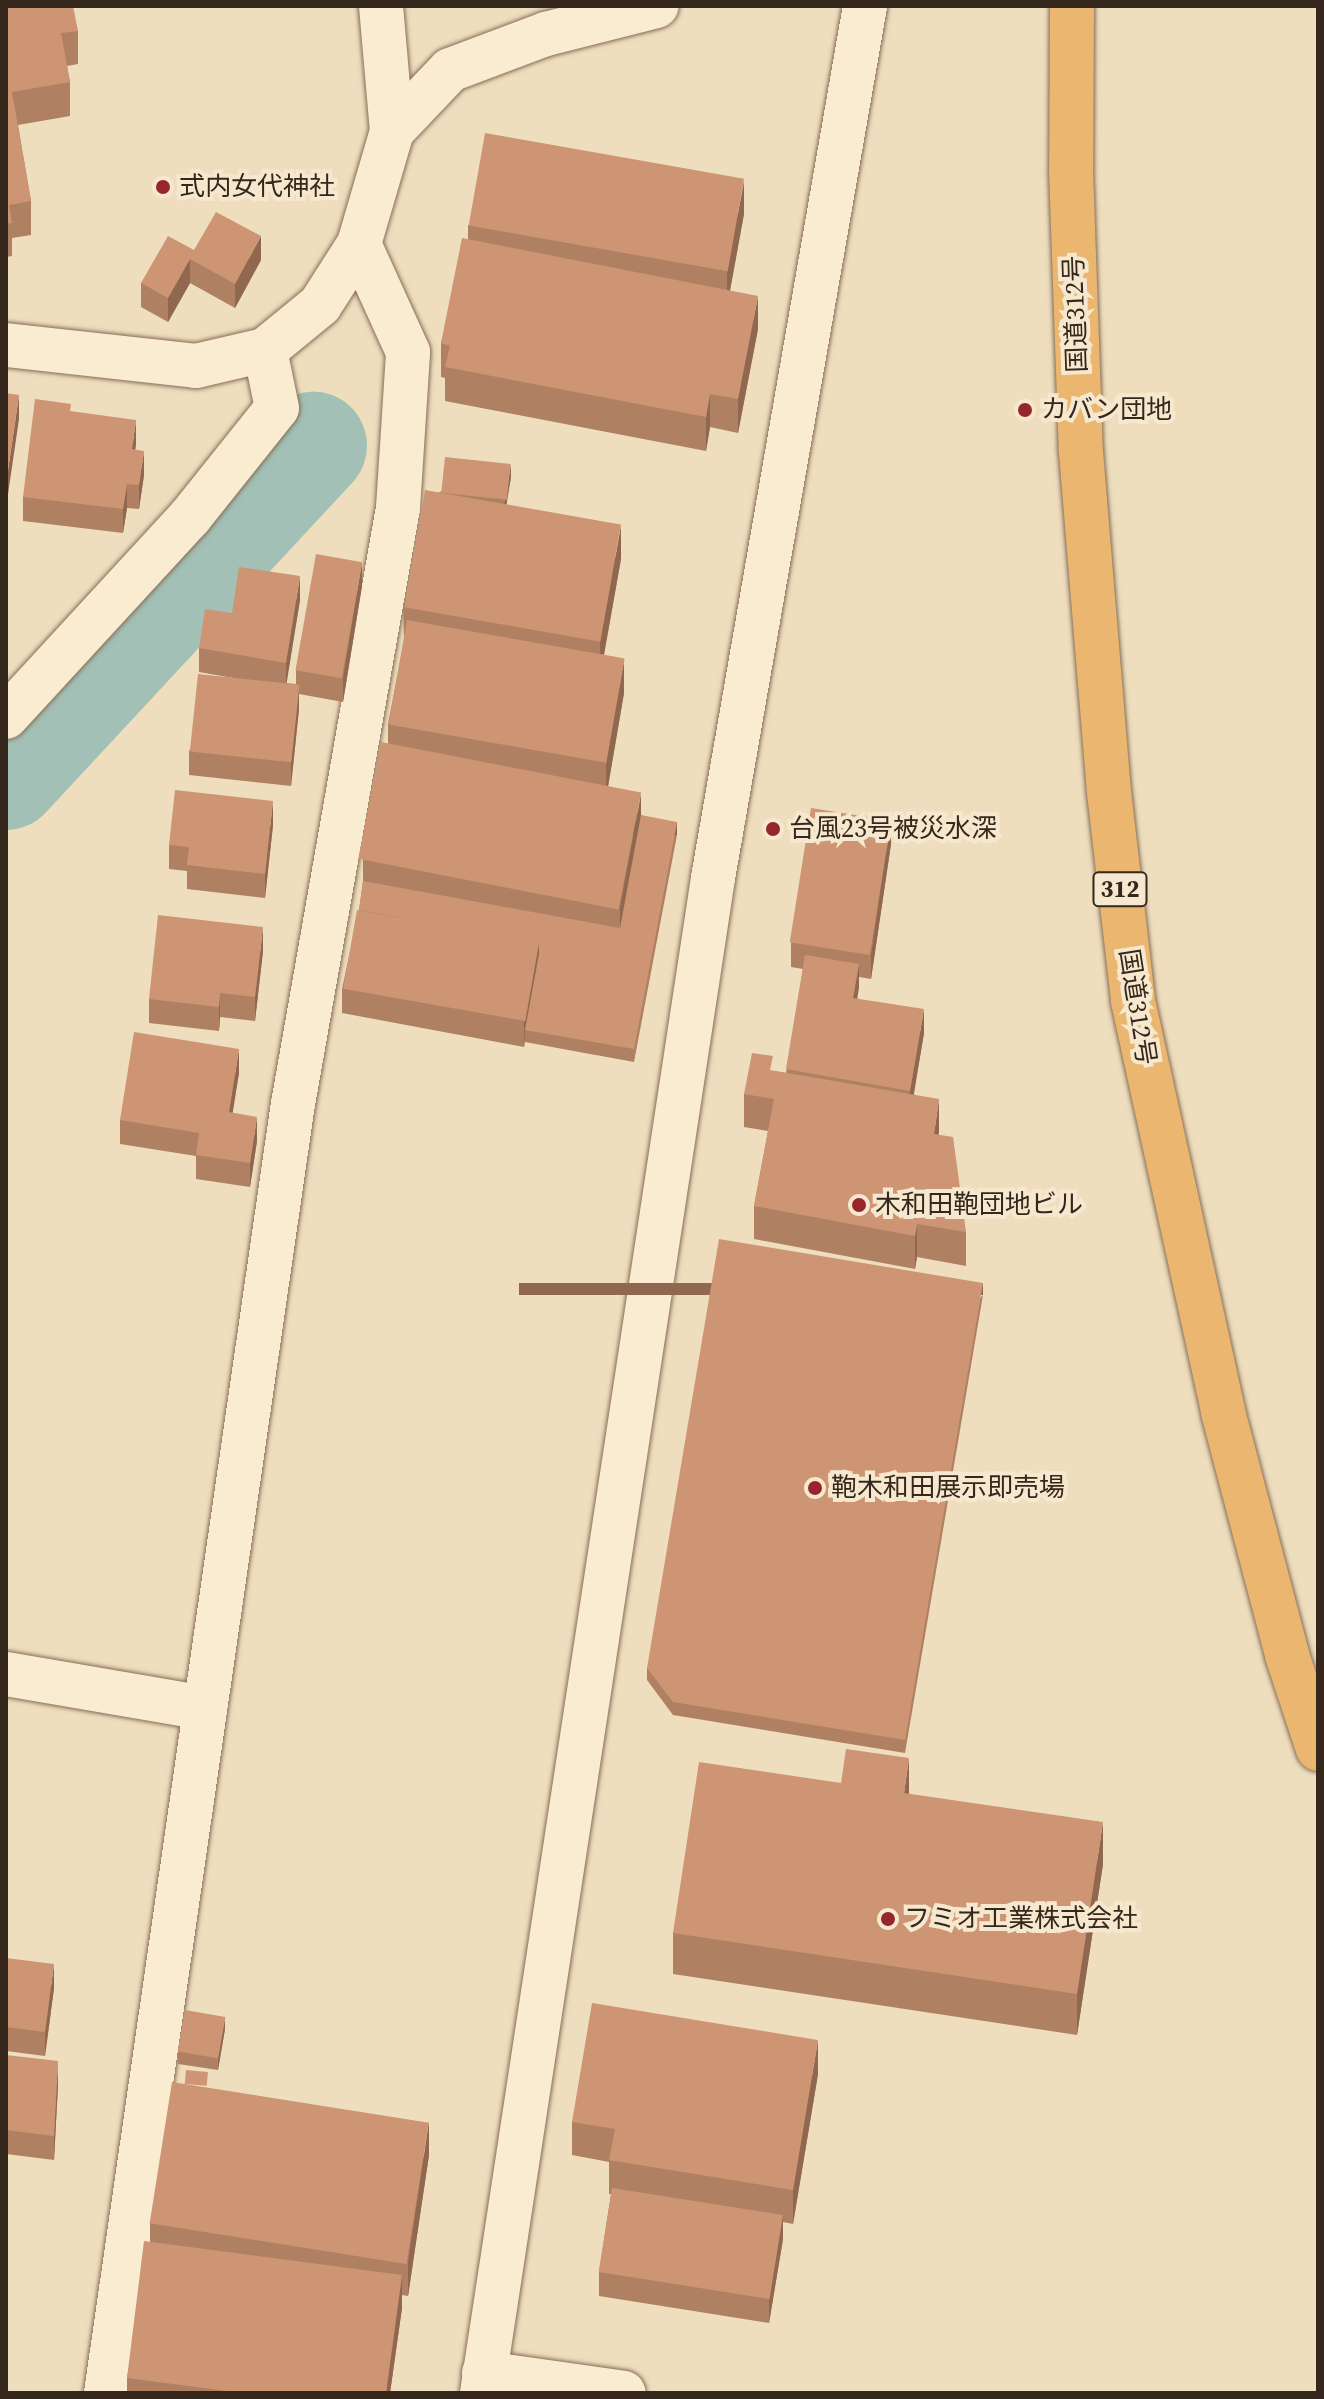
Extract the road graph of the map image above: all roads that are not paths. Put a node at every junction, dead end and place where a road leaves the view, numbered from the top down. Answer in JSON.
{"nodes":[{"id":1,"x":381,"y":6,"type":"edge"},
{"id":2,"x":657,"y":6,"type":"edge"},
{"id":3,"x":865,"y":6,"type":"edge"},
{"id":4,"x":1072,"y":6,"type":"edge"},
{"id":5,"x":392,"y":131,"type":"junction"},
{"id":6,"x":359,"y":244,"type":"junction"},
{"id":7,"x":6,"y":345,"type":"edge"},
{"id":8,"x":265,"y":350,"type":"junction"},
{"id":9,"x":6,"y":717,"type":"edge"},
{"id":10,"x":6,"y":1674,"type":"edge"},
{"id":11,"x":205,"y":1708,"type":"junction"},
{"id":12,"x":1318,"y":1749,"type":"edge"},
{"id":13,"x":483,"y":2383,"type":"edge"},
{"id":14,"x":106,"y":2393,"type":"edge"},
{"id":15,"x":624,"y":2393,"type":"edge"}],
"edges":[{"from":1,"to":5,"type":"street"},
{"from":2,"to":5,"type":"street"},
{"from":3,"to":13,"type":"street"},
{"from":4,"to":12,"type":"highway","name":"国道312号","number":"312"},
{"from":5,"to":6,"type":"street"},
{"from":6,"to":8,"type":"street"},
{"from":6,"to":11,"type":"street"},
{"from":7,"to":8,"type":"street"},
{"from":8,"to":9,"type":"street"},
{"from":10,"to":11,"type":"street"},
{"from":11,"to":14,"type":"street"},
{"from":13,"to":15,"type":"street"}]}
